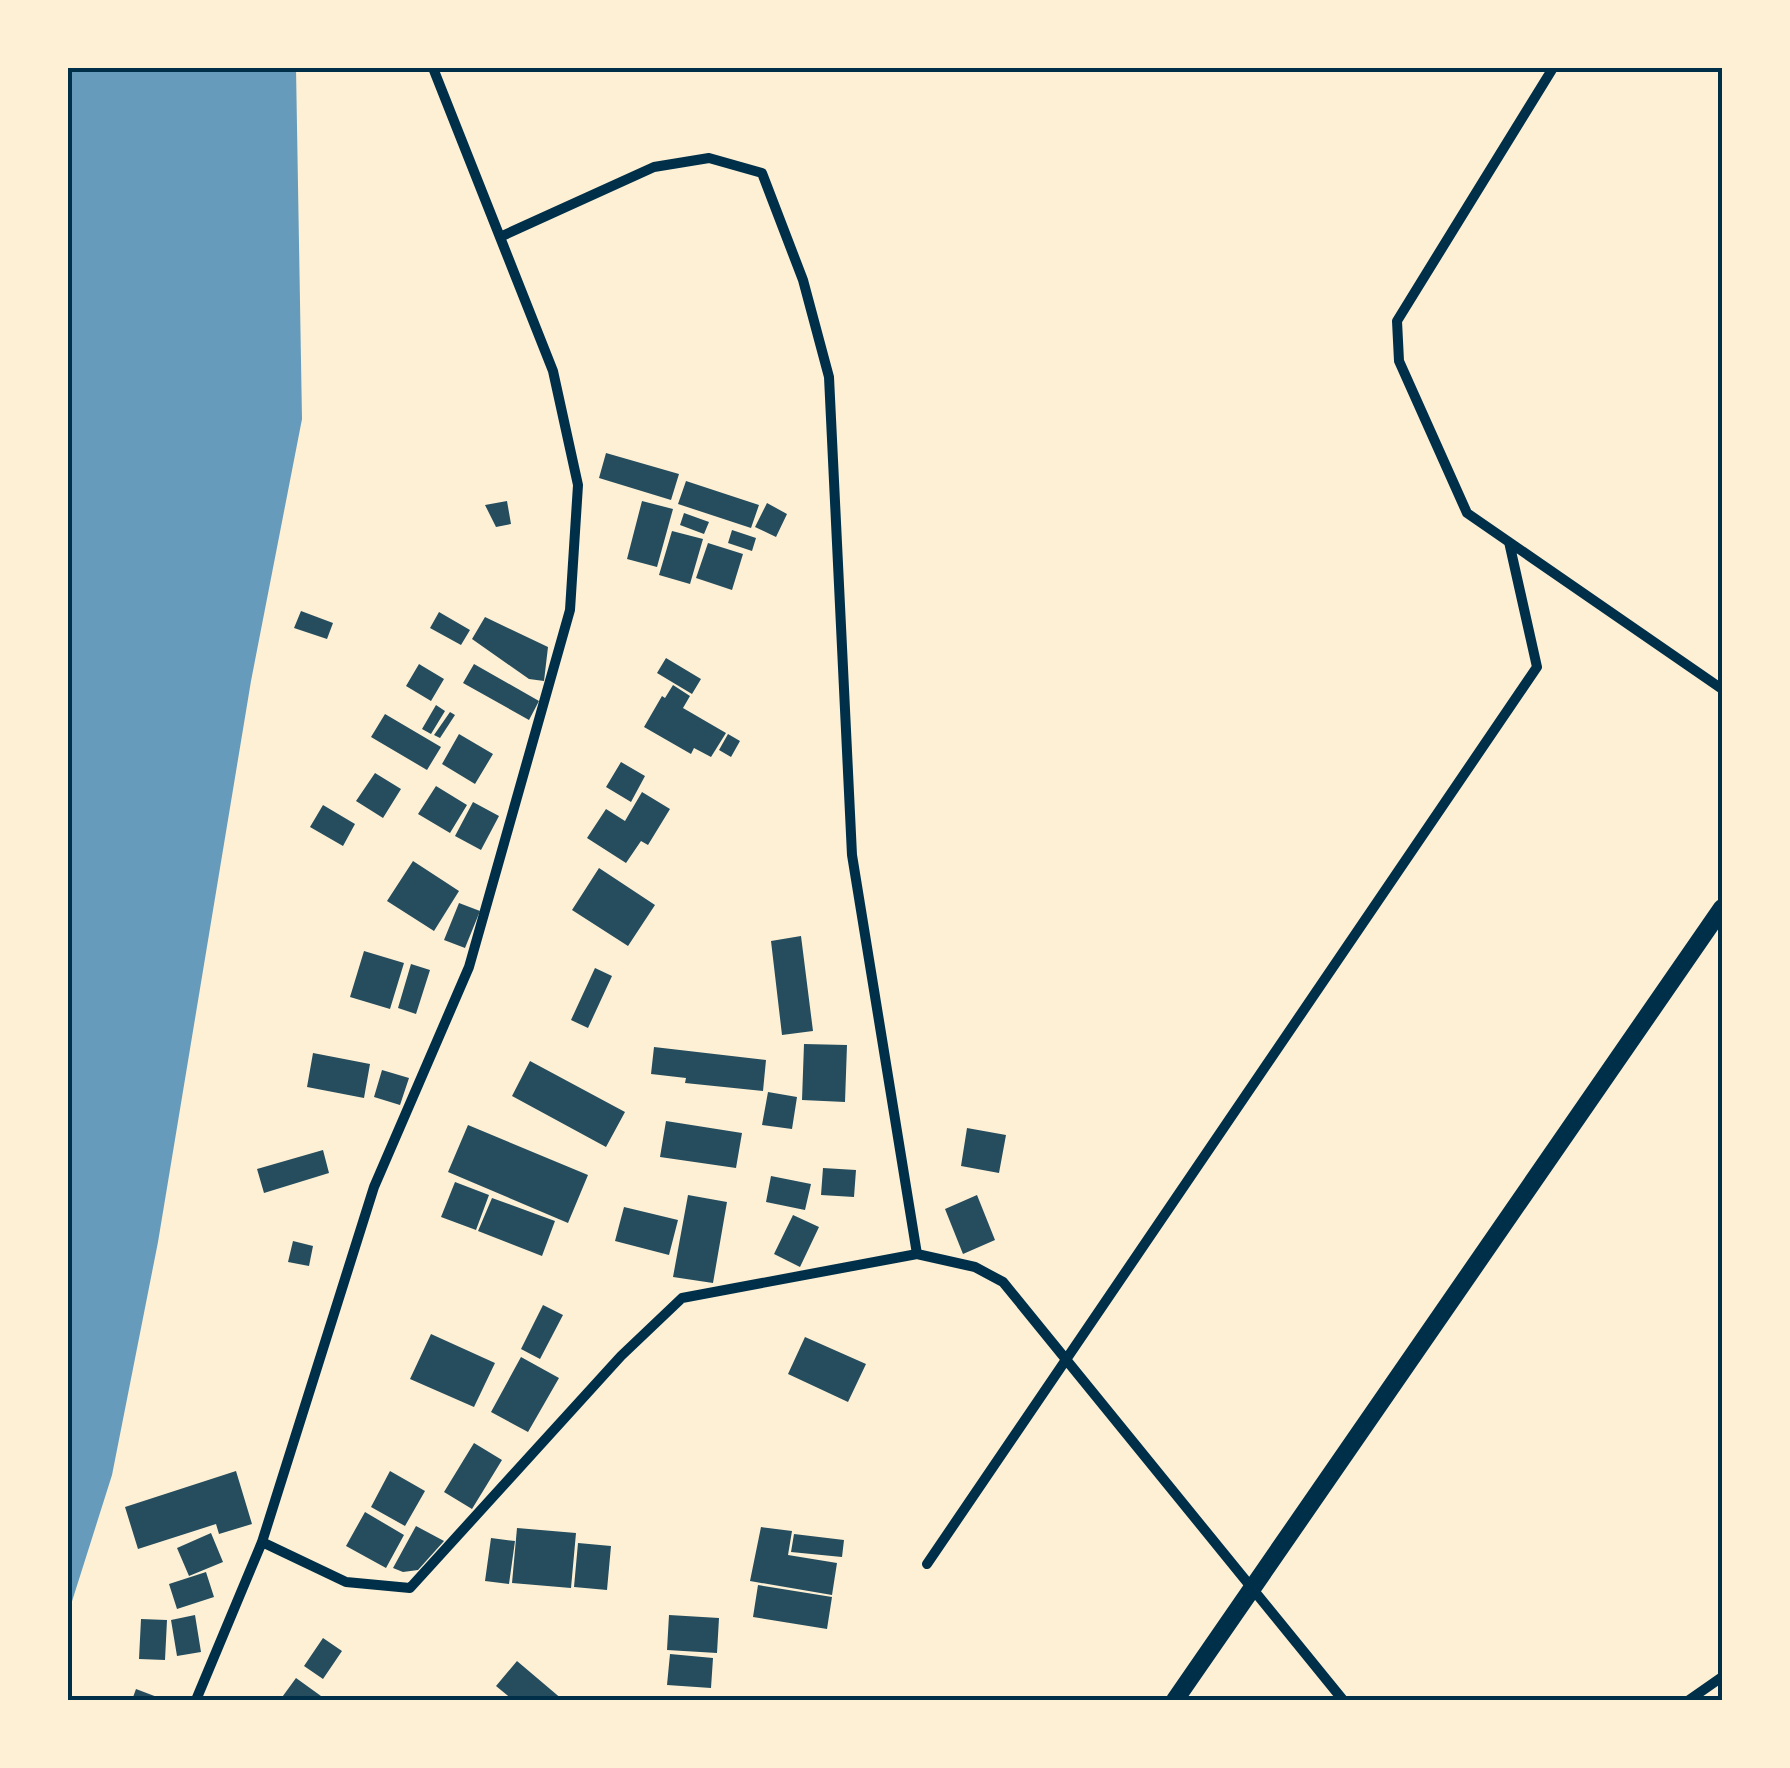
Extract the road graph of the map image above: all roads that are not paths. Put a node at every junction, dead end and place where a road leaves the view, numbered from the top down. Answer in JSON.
{"nodes":[{"id":1,"x":433,"y":68,"type":"edge"},
{"id":2,"x":1553,"y":68,"type":"edge"},
{"id":3,"x":500,"y":237,"type":"junction"},
{"id":4,"x":1508,"y":542,"type":"junction"},
{"id":5,"x":1722,"y":689,"type":"edge"},
{"id":6,"x":1722,"y":908,"type":"edge"},
{"id":7,"x":917,"y":1254,"type":"junction"},
{"id":8,"x":1065,"y":1357,"type":"junction"},
{"id":9,"x":262,"y":1542,"type":"junction"},
{"id":10,"x":927,"y":1564,"type":"dead end"},
{"id":11,"x":1251,"y":1587,"type":"junction"},
{"id":12,"x":1722,"y":1677,"type":"edge"},
{"id":13,"x":196,"y":1700,"type":"edge"},
{"id":14,"x":1175,"y":1700,"type":"edge"},
{"id":15,"x":1344,"y":1700,"type":"edge"},
{"id":16,"x":1689,"y":1700,"type":"edge"}],
"edges":[{"from":1,"to":3,"type":"street"},
{"from":2,"to":4,"type":"street"},
{"from":3,"to":7,"type":"street"},
{"from":3,"to":9,"type":"street"},
{"from":4,"to":5,"type":"street"},
{"from":4,"to":8,"type":"street"},
{"from":6,"to":11,"type":"street"},
{"from":7,"to":8,"type":"street"},
{"from":7,"to":9,"type":"street"},
{"from":8,"to":10,"type":"street"},
{"from":8,"to":11,"type":"street"},
{"from":9,"to":13,"type":"street"},
{"from":11,"to":14,"type":"street"},
{"from":11,"to":15,"type":"street"},
{"from":12,"to":16,"type":"street"}]}
